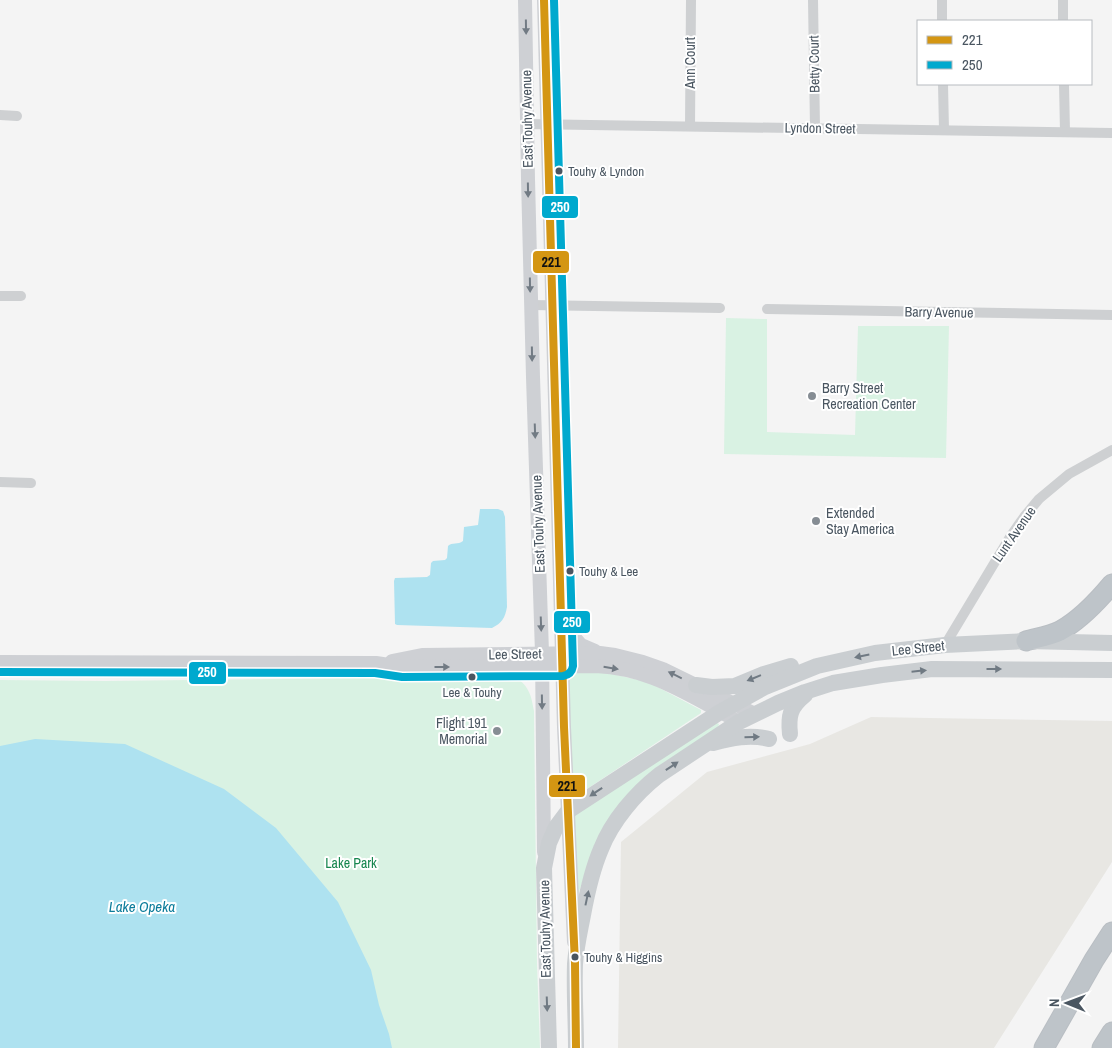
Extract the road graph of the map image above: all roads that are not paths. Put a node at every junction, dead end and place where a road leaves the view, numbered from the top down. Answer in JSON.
{"nodes":[{"id":1,"x":525,"y":0,"type":"edge"},
{"id":2,"x":544,"y":0,"type":"edge"},
{"id":3,"x":691,"y":0,"type":"edge"},
{"id":4,"x":813,"y":0,"type":"edge"},
{"id":5,"x":942,"y":0,"type":"edge"},
{"id":6,"x":1063,"y":0,"type":"edge"},
{"id":7,"x":942,"y":20,"type":"edge"},
{"id":8,"x":1063,"y":20,"type":"edge"},
{"id":9,"x":943,"y":85,"type":"edge"},
{"id":10,"x":1064,"y":85,"type":"edge"},
{"id":11,"x":0,"y":116,"type":"edge"},
{"id":12,"x":18,"y":116,"type":"dead end"},
{"id":13,"x":527,"y":124,"type":"junction"},
{"id":14,"x":547,"y":124,"type":"junction"},
{"id":15,"x":690,"y":126,"type":"junction"},
{"id":16,"x":815,"y":128,"type":"junction"},
{"id":17,"x":944,"y":130,"type":"junction"},
{"id":18,"x":1065,"y":132,"type":"junction"},
{"id":19,"x":1112,"y":133,"type":"edge"},
{"id":20,"x":0,"y":296,"type":"edge"},
{"id":21,"x":21,"y":296,"type":"dead end"},
{"id":22,"x":531,"y":305,"type":"junction"},
{"id":23,"x":553,"y":305,"type":"junction"},
{"id":24,"x":720,"y":308,"type":"dead end"},
{"id":25,"x":767,"y":309,"type":"dead end"},
{"id":26,"x":1112,"y":315,"type":"edge"},
{"id":27,"x":1112,"y":450,"type":"edge"},
{"id":28,"x":0,"y":482,"type":"edge"},
{"id":29,"x":32,"y":483,"type":"dead end"},
{"id":30,"x":1112,"y":584,"type":"edge"},
{"id":31,"x":562,"y":623,"type":"junction"},
{"id":32,"x":1026,"y":641,"type":"junction"},
{"id":33,"x":1112,"y":643,"type":"edge"},
{"id":34,"x":945,"y":645,"type":"junction"},
{"id":35,"x":600,"y":653,"type":"junction"},
{"id":36,"x":542,"y":660,"type":"junction"},
{"id":37,"x":563,"y":660,"type":"junction"},
{"id":38,"x":0,"y":662,"type":"edge"},
{"id":39,"x":817,"y":666,"type":"junction"},
{"id":40,"x":1112,"y":670,"type":"edge"},
{"id":41,"x":696,"y":685,"type":"junction"},
{"id":42,"x":809,"y":691,"type":"junction"},
{"id":43,"x":727,"y":708,"type":"junction"},
{"id":44,"x":755,"y":714,"type":"junction"},
{"id":45,"x":739,"y":722,"type":"junction"},
{"id":46,"x":790,"y":734,"type":"dead end"},
{"id":47,"x":769,"y":739,"type":"dead end"},
{"id":48,"x":701,"y":746,"type":"junction"},
{"id":49,"x":568,"y":811,"type":"junction"},
{"id":50,"x":544,"y":868,"type":"junction"},
{"id":51,"x":1112,"y":932,"type":"edge"},
{"id":52,"x":575,"y":963,"type":"junction"},
{"id":53,"x":1112,"y":1032,"type":"edge"},
{"id":54,"x":548,"y":1048,"type":"edge"},
{"id":55,"x":576,"y":1048,"type":"edge"},
{"id":56,"x":1044,"y":1048,"type":"edge"},
{"id":57,"x":1102,"y":1048,"type":"edge"}],
"edges":[{"from":1,"to":13,"type":"main road","name":"East Touhy Avenue","one_way":true},
{"from":2,"to":14,"type":"main road","name":"East Touhy Avenue"},
{"from":3,"to":15,"type":"street","name":"Ann Court"},
{"from":4,"to":16,"type":"street","name":"Betty Court"},
{"from":5,"to":7,"type":"street"},
{"from":6,"to":8,"type":"street"},
{"from":9,"to":17,"type":"street"},
{"from":10,"to":18,"type":"street"},
{"from":11,"to":12,"type":"street"},
{"from":13,"to":14,"type":"street","name":"Lyndon Street"},
{"from":13,"to":22,"type":"main road","name":"East Touhy Avenue","one_way":true},
{"from":14,"to":15,"type":"street","name":"Lyndon Street"},
{"from":14,"to":23,"type":"main road","name":"East Touhy Avenue"},
{"from":15,"to":16,"type":"street","name":"Lyndon Street"},
{"from":16,"to":17,"type":"street","name":"Lyndon Street"},
{"from":17,"to":18,"type":"street","name":"Lyndon Street"},
{"from":18,"to":19,"type":"street","name":"Lyndon Street"},
{"from":20,"to":21,"type":"street"},
{"from":22,"to":23,"type":"street"},
{"from":22,"to":36,"type":"main road","name":"East Touhy Avenue","one_way":true},
{"from":23,"to":24,"type":"street"},
{"from":23,"to":31,"type":"main road","name":"East Touhy Avenue"},
{"from":25,"to":26,"type":"street","name":"Barry Avenue"},
{"from":27,"to":34,"type":"street","name":"Lunt Avenue"},
{"from":28,"to":29,"type":"street"},
{"from":30,"to":32,"type":"highway"},
{"from":31,"to":35,"type":"main road"},
{"from":31,"to":37,"type":"main road","name":"East Touhy Avenue"},
{"from":32,"to":33,"type":"main road","name":"Lee Street"},
{"from":32,"to":34,"type":"main road","name":"Lee Street"},
{"from":34,"to":39,"type":"main road","name":"Lee Street","one_way":true},
{"from":35,"to":37,"type":"main road","name":"Lee Street"},
{"from":41,"to":35,"type":"main road","name":"Lee Street","one_way":true},
{"from":36,"to":37,"type":"main road","name":"Lee Street"},
{"from":36,"to":38,"type":"main road","name":"Lee Street"},
{"from":36,"to":50,"type":"main road","name":"East Touhy Avenue","one_way":true},
{"from":37,"to":43,"type":"main road","name":"Lee Street","one_way":true},
{"from":37,"to":49,"type":"main road","name":"East Touhy Avenue"},
{"from":39,"to":41,"type":"main road","one_way":true},
{"from":39,"to":43,"type":"main road","name":"Lee Street"},
{"from":42,"to":40,"type":"main road","name":"Lee Street","one_way":true},
{"from":41,"to":43,"type":"main road","name":"Lee Street"},
{"from":42,"to":44,"type":"main road","name":"Lee Street"},
{"from":42,"to":46,"type":"main road"},
{"from":43,"to":44,"type":"main road","name":"Lee Street"},
{"from":43,"to":45,"type":"main road","name":"Lee Street"},
{"from":43,"to":49,"type":"main road","one_way":true},
{"from":44,"to":45,"type":"main road","name":"Lee Street"},
{"from":45,"to":48,"type":"main road"},
{"from":48,"to":47,"type":"main road","one_way":true},
{"from":52,"to":48,"type":"main road","one_way":true},
{"from":49,"to":50,"type":"main road"},
{"from":49,"to":52,"type":"main road","name":"East Touhy Avenue"},
{"from":50,"to":54,"type":"main road","name":"East Touhy Avenue","one_way":true},
{"from":51,"to":56,"type":"highway"},
{"from":52,"to":55,"type":"main road","name":"East Touhy Avenue"},
{"from":53,"to":57,"type":"highway"}]}
